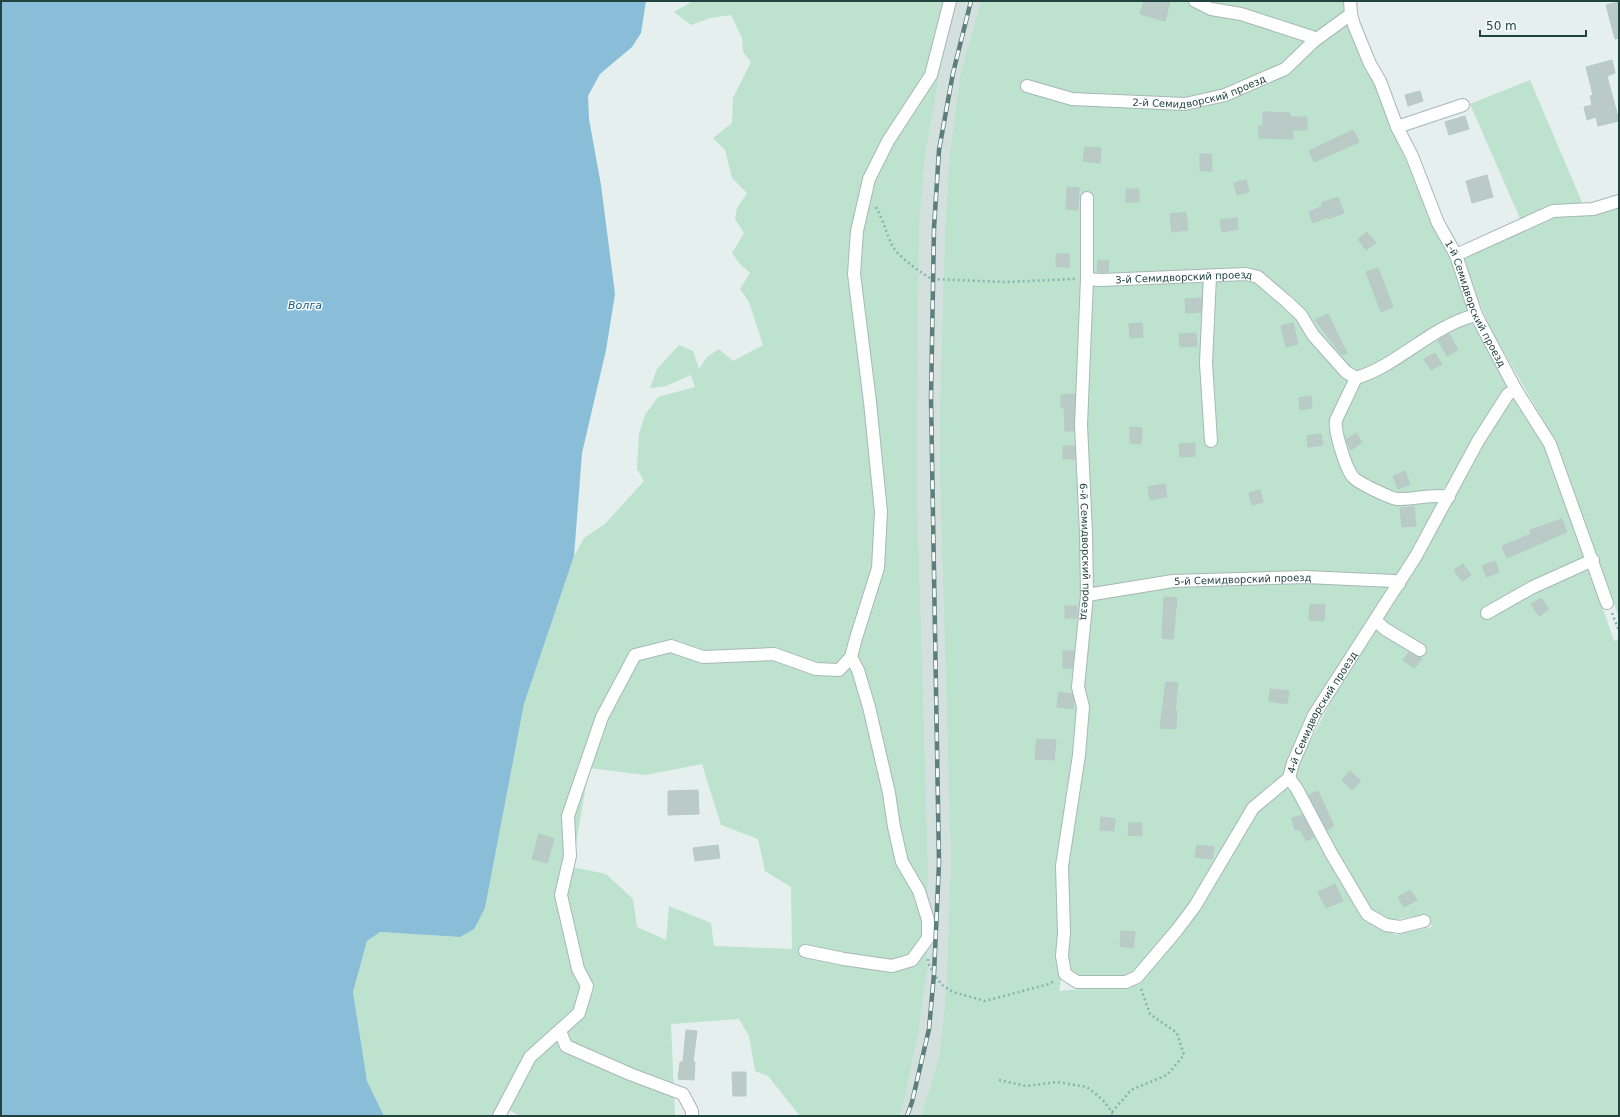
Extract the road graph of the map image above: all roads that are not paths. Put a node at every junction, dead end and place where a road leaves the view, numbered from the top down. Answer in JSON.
{"nodes":[{"id":1,"x":950,"y":1,"type":"edge"},
{"id":2,"x":1195,"y":1,"type":"edge"},
{"id":3,"x":1350,"y":1,"type":"edge"},
{"id":4,"x":1351,"y":14,"type":"junction"},
{"id":5,"x":1314,"y":41,"type":"junction"},
{"id":6,"x":1027,"y":86,"type":"dead end"},
{"id":7,"x":1463,"y":105,"type":"dead end"},
{"id":8,"x":1397,"y":127,"type":"junction"},
{"id":9,"x":1087,"y":198,"type":"dead end"},
{"id":10,"x":1619,"y":201,"type":"edge"},
{"id":11,"x":1456,"y":255,"type":"junction"},
{"id":12,"x":1210,"y":276,"type":"junction"},
{"id":13,"x":1087,"y":279,"type":"junction"},
{"id":14,"x":1476,"y":315,"type":"junction"},
{"id":15,"x":1356,"y":378,"type":"junction"},
{"id":16,"x":1516,"y":390,"type":"junction"},
{"id":17,"x":1210,"y":441,"type":"dead end"},
{"id":18,"x":1449,"y":497,"type":"junction"},
{"id":19,"x":1593,"y":560,"type":"junction"},
{"id":20,"x":1398,"y":584,"type":"junction"},
{"id":21,"x":1087,"y":595,"type":"junction"},
{"id":22,"x":1607,"y":603,"type":"road end"},
{"id":23,"x":1487,"y":613,"type":"dead end"},
{"id":24,"x":1376,"y":621,"type":"junction"},
{"id":25,"x":1420,"y":650,"type":"dead end"},
{"id":26,"x":851,"y":657,"type":"junction"},
{"id":27,"x":1289,"y":778,"type":"junction"},
{"id":28,"x":1424,"y":921,"type":"dead end"},
{"id":29,"x":805,"y":951,"type":"dead end"},
{"id":30,"x":1137,"y":977,"type":"joint"},
{"id":31,"x":560,"y":1031,"type":"junction"},
{"id":32,"x":499,"y":1116,"type":"edge"},
{"id":33,"x":692,"y":1116,"type":"edge"}],
"edges":[{"from":1,"to":26,"type":"street"},
{"from":2,"to":5,"type":"street"},
{"from":3,"to":4,"type":"street","name":"1-й Семидворский проезд"},
{"from":4,"to":5,"type":"street","name":"2-й Семидворский проезд"},
{"from":4,"to":8,"type":"street","name":"1-й Семидворский проезд"},
{"from":5,"to":6,"type":"street","name":"2-й Семидворский проезд"},
{"from":7,"to":8,"type":"street"},
{"from":8,"to":11,"type":"street","name":"1-й Семидворский проезд"},
{"from":9,"to":13,"type":"street","name":"6-й Семидворский проезд"},
{"from":10,"to":11,"type":"street"},
{"from":11,"to":14,"type":"street","name":"1-й Семидворский проезд"},
{"from":12,"to":13,"type":"street","name":"3-й Семидворский проезд"},
{"from":12,"to":15,"type":"street","name":"3-й Семидворский проезд"},
{"from":12,"to":17,"type":"street"},
{"from":13,"to":21,"type":"street","name":"6-й Семидворский проезд"},
{"from":14,"to":15,"type":"street"},
{"from":14,"to":16,"type":"street","name":"1-й Семидворский проезд"},
{"from":15,"to":18,"type":"street"},
{"from":16,"to":18,"type":"street","name":"4-й Семидворский проезд"},
{"from":16,"to":19,"type":"street","name":"1-й Семидворский проезд"},
{"from":18,"to":20,"type":"street","name":"4-й Семидворский проезд"},
{"from":19,"to":22,"type":"street","name":"1-й Семидворский проезд"},
{"from":19,"to":23,"type":"street"},
{"from":20,"to":21,"type":"street","name":"5-й Семидворский проезд"},
{"from":20,"to":24,"type":"street","name":"4-й Семидворский проезд"},
{"from":21,"to":30,"type":"street","name":"6-й Семидворский проезд"},
{"from":24,"to":25,"type":"street"},
{"from":24,"to":27,"type":"street","name":"4-й Семидворский проезд"},
{"from":26,"to":29,"type":"street"},
{"from":26,"to":31,"type":"street"},
{"from":27,"to":28,"type":"street"},
{"from":27,"to":30,"type":"street","name":"4-й Семидворский проезд"},
{"from":31,"to":32,"type":"street"},
{"from":31,"to":33,"type":"street"}]}
